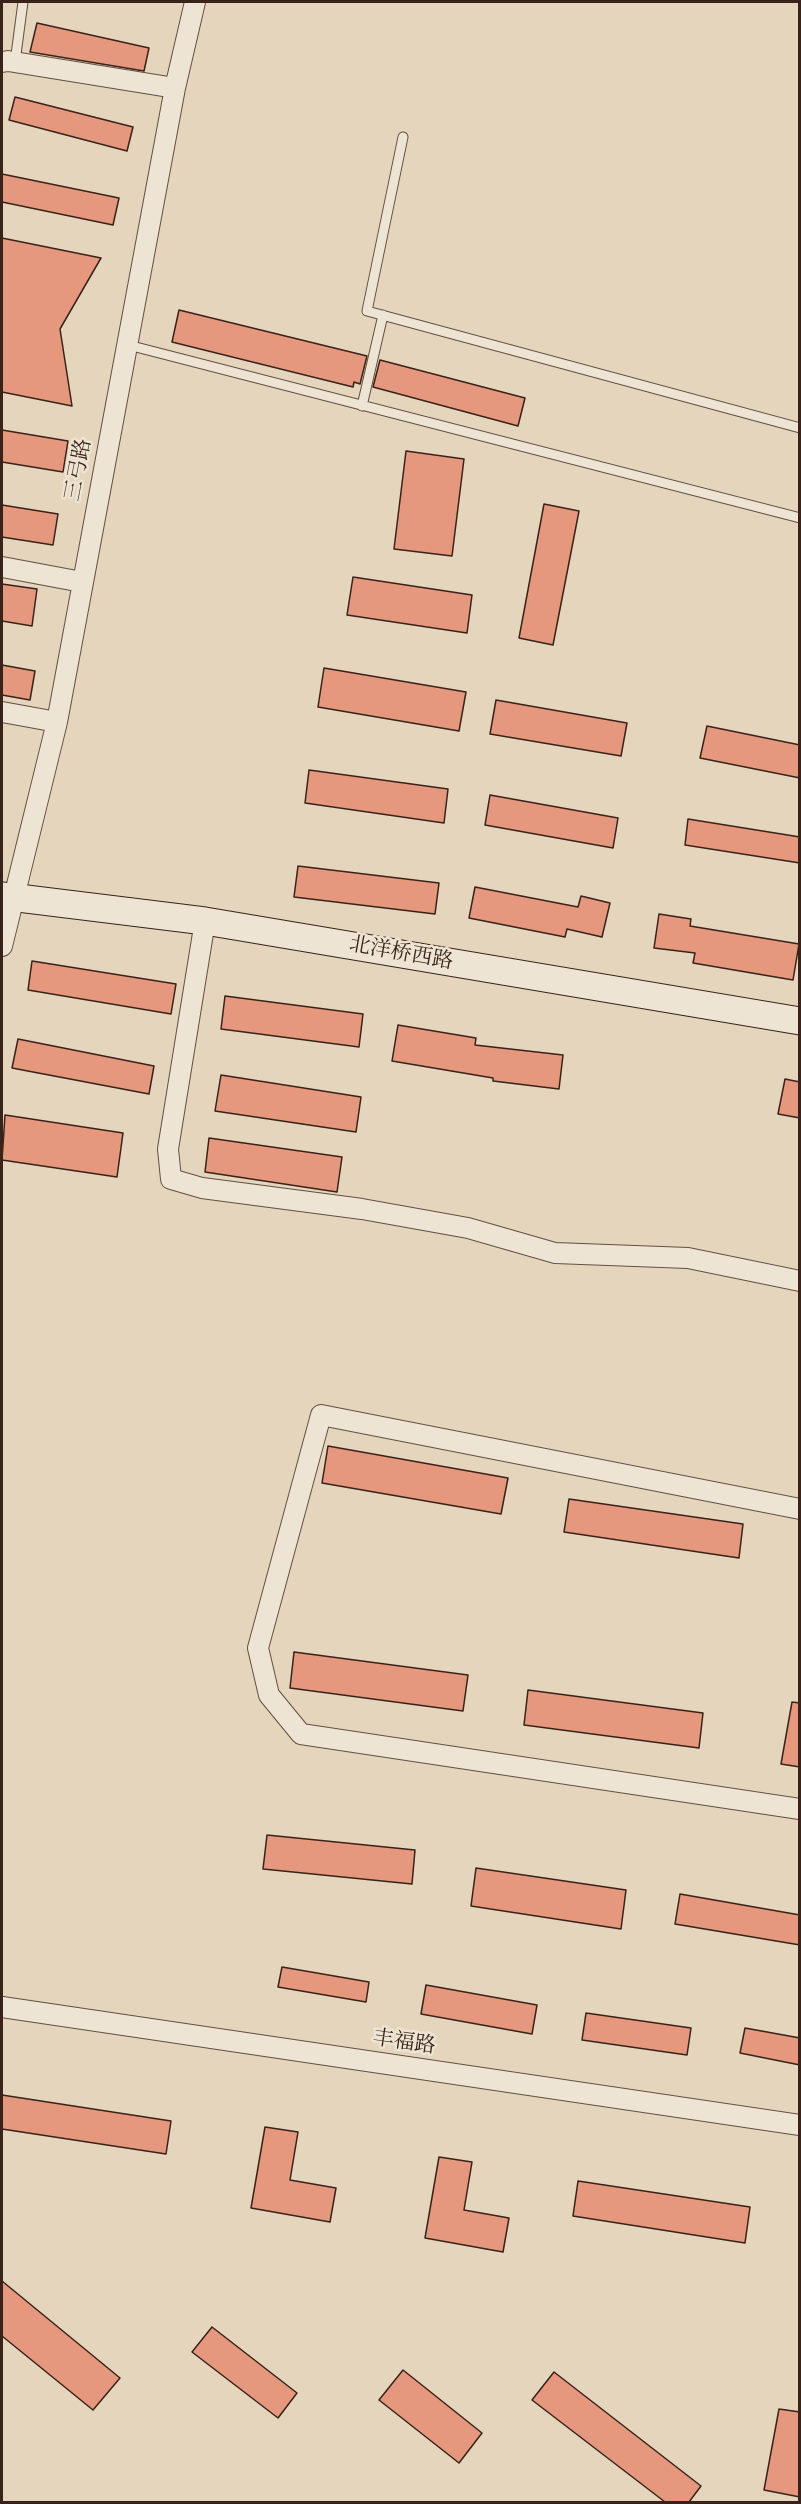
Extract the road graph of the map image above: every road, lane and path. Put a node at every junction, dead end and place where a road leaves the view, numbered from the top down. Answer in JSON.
{"nodes":[{"id":1,"x":23,"y":2,"type":"edge"},
{"id":2,"x":195,"y":2,"type":"edge"},
{"id":3,"x":8,"y":62,"type":"edge"},
{"id":4,"x":175,"y":88,"type":"junction"},
{"id":5,"x":403,"y":137,"type":"dead end"},
{"id":6,"x":383,"y":315,"type":"junction"},
{"id":7,"x":128,"y":345,"type":"junction"},
{"id":8,"x":362,"y":406,"type":"junction"},
{"id":9,"x":800,"y":428,"type":"edge"},
{"id":10,"x":800,"y":518,"type":"edge"},
{"id":11,"x":2,"y":567,"type":"edge"},
{"id":12,"x":82,"y":582,"type":"junction"},
{"id":13,"x":2,"y":712,"type":"edge"},
{"id":14,"x":57,"y":722,"type":"junction"},
{"id":15,"x":7,"y":897,"type":"edge"},
{"id":16,"x":205,"y":921,"type":"junction"},
{"id":17,"x":2,"y":946,"type":"edge"},
{"id":18,"x":800,"y":1021,"type":"edge"},
{"id":19,"x":800,"y":1281,"type":"edge"},
{"id":20,"x":800,"y":1509,"type":"edge"},
{"id":21,"x":800,"y":1809,"type":"edge"},
{"id":22,"x":2,"y":2007,"type":"edge"},
{"id":23,"x":800,"y":2125,"type":"edge"}],
"edges":[{"from":1,"to":3,"type":"lane"},
{"from":2,"to":4,"type":"street","name":"三弓路"},
{"from":3,"to":4,"type":"street"},
{"from":4,"to":7,"type":"street","name":"三弓路"},
{"from":5,"to":6,"type":"lane"},
{"from":6,"to":8,"type":"lane"},
{"from":6,"to":9,"type":"lane"},
{"from":7,"to":8,"type":"lane"},
{"from":7,"to":12,"type":"street","name":"三弓路"},
{"from":8,"to":10,"type":"lane"},
{"from":11,"to":12,"type":"street"},
{"from":12,"to":14,"type":"street","name":"三弓路"},
{"from":13,"to":14,"type":"street"},
{"from":14,"to":15,"type":"street","name":"三弓路"},
{"from":15,"to":16,"type":"main road","name":"北洋桥西路"},
{"from":15,"to":17,"type":"street","name":"三弓路"},
{"from":16,"to":18,"type":"main road","name":"北洋桥西路"},
{"from":16,"to":19,"type":"street"},
{"from":20,"to":21,"type":"street"},
{"from":22,"to":23,"type":"street","name":"丰福路"}]}
